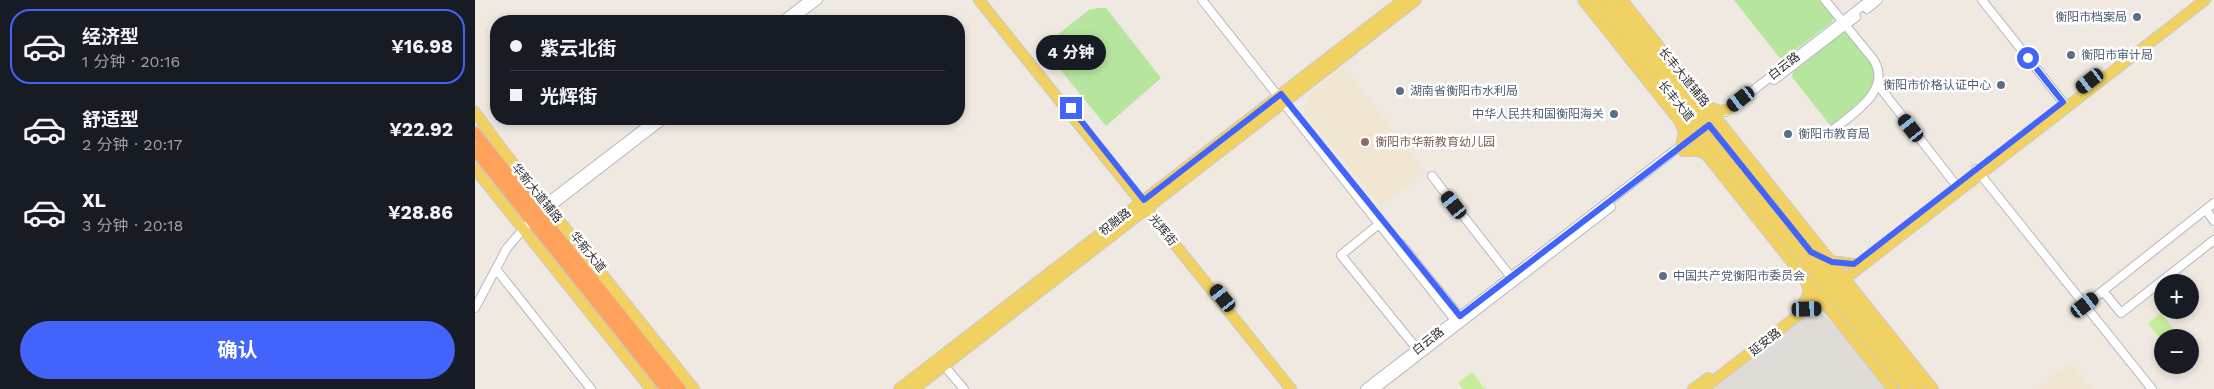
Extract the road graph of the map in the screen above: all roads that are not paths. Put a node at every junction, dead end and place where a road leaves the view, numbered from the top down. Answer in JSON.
{"nodes":[{"id":1,"x":809,"y":0,"type":"edge"},
{"id":2,"x":818,"y":0,"type":"edge"},
{"id":3,"x":979,"y":0,"type":"edge"},
{"id":4,"x":985,"y":0,"type":"edge"},
{"id":5,"x":1202,"y":0,"type":"edge"},
{"id":6,"x":1206,"y":0,"type":"edge"},
{"id":7,"x":1403,"y":0,"type":"edge"},
{"id":8,"x":1416,"y":0,"type":"edge"},
{"id":9,"x":1583,"y":0,"type":"edge"},
{"id":10,"x":1596,"y":0,"type":"edge"},
{"id":11,"x":1609,"y":0,"type":"edge"},
{"id":12,"x":1622,"y":0,"type":"edge"},
{"id":13,"x":1825,"y":0,"type":"edge"},
{"id":14,"x":1870,"y":0,"type":"edge"},
{"id":15,"x":1878,"y":0,"type":"edge"},
{"id":16,"x":1982,"y":0,"type":"edge"},
{"id":17,"x":2195,"y":0,"type":"edge"},
{"id":18,"x":2205,"y":0,"type":"edge"},
{"id":19,"x":790,"y":15,"type":"edge"},
{"id":20,"x":799,"y":15,"type":"edge"},
{"id":21,"x":1844,"y":23,"type":"junction"},
{"id":22,"x":1666,"y":55,"type":"junction"},
{"id":23,"x":1673,"y":79,"type":"junction"},
{"id":24,"x":1878,"y":85,"type":"junction"},
{"id":25,"x":1686,"y":96,"type":"junction"},
{"id":26,"x":1282,"y":99,"type":"junction"},
{"id":27,"x":2065,"y":104,"type":"junction"},
{"id":28,"x":1708,"y":107,"type":"junction"},
{"id":29,"x":475,"y":112,"type":"edge"},
{"id":30,"x":1729,"y":112,"type":"junction"},
{"id":31,"x":1680,"y":121,"type":"junction"},
{"id":32,"x":648,"y":125,"type":"edge"},
{"id":33,"x":656,"y":125,"type":"edge"},
{"id":34,"x":1706,"y":130,"type":"junction"},
{"id":35,"x":475,"y":132,"type":"edge"},
{"id":36,"x":1830,"y":132,"type":"dead end"},
{"id":37,"x":1733,"y":138,"type":"junction"},
{"id":38,"x":1682,"y":148,"type":"junction"},
{"id":39,"x":475,"y":150,"type":"edge"},
{"id":40,"x":1705,"y":153,"type":"junction"},
{"id":41,"x":1724,"y":161,"type":"junction"},
{"id":42,"x":475,"y":169,"type":"edge"},
{"id":43,"x":1979,"y":172,"type":"junction"},
{"id":44,"x":1432,"y":176,"type":"dead end"},
{"id":45,"x":1956,"y":185,"type":"junction"},
{"id":46,"x":2214,"y":203,"type":"edge"},
{"id":47,"x":1145,"y":204,"type":"junction"},
{"id":48,"x":2205,"y":210,"type":"junction"},
{"id":49,"x":537,"y":215,"type":"junction"},
{"id":50,"x":2214,"y":221,"type":"edge"},
{"id":51,"x":1379,"y":224,"type":"junction"},
{"id":52,"x":2214,"y":240,"type":"edge"},
{"id":53,"x":1811,"y":252,"type":"junction"},
{"id":54,"x":1832,"y":262,"type":"junction"},
{"id":55,"x":1856,"y":267,"type":"junction"},
{"id":56,"x":496,"y":269,"type":"junction"},
{"id":57,"x":1800,"y":273,"type":"junction"},
{"id":58,"x":1511,"y":277,"type":"junction"},
{"id":59,"x":1831,"y":286,"type":"junction"},
{"id":60,"x":2103,"y":291,"type":"junction"},
{"id":61,"x":1857,"y":293,"type":"junction"},
{"id":62,"x":2085,"y":305,"type":"junction"},
{"id":63,"x":1805,"y":306,"type":"junction"},
{"id":64,"x":475,"y":308,"type":"edge"},
{"id":65,"x":1830,"y":310,"type":"junction"},
{"id":66,"x":1457,"y":318,"type":"junction"},
{"id":67,"x":1851,"y":319,"type":"junction"},
{"id":68,"x":1417,"y":349,"type":"junction"},
{"id":69,"x":657,"y":351,"type":"junction"},
{"id":70,"x":941,"y":364,"type":"junction"},
{"id":71,"x":1902,"y":365,"type":"junction"},
{"id":72,"x":1914,"y":387,"type":"edge"},
{"id":73,"x":591,"y":389,"type":"edge"},
{"id":74,"x":651,"y":389,"type":"edge"},
{"id":75,"x":666,"y":389,"type":"edge"},
{"id":76,"x":680,"y":389,"type":"edge"},
{"id":77,"x":694,"y":389,"type":"edge"},
{"id":78,"x":899,"y":389,"type":"edge"},
{"id":79,"x":914,"y":389,"type":"edge"},
{"id":80,"x":958,"y":389,"type":"edge"},
{"id":81,"x":964,"y":389,"type":"edge"},
{"id":82,"x":1291,"y":389,"type":"edge"},
{"id":83,"x":1296,"y":389,"type":"edge"},
{"id":84,"x":1365,"y":389,"type":"edge"},
{"id":85,"x":1375,"y":389,"type":"edge"},
{"id":86,"x":1693,"y":389,"type":"edge"},
{"id":87,"x":1703,"y":389,"type":"edge"},
{"id":88,"x":1893,"y":389,"type":"edge"},
{"id":89,"x":1933,"y":389,"type":"edge"},
{"id":90,"x":2152,"y":389,"type":"edge"}],
"edges":[{"from":1,"to":19,"type":"street"},
{"from":2,"to":20,"type":"street"},
{"from":3,"to":47,"type":"main road","name":"光辉街"},
{"from":4,"to":47,"type":"main road","name":"光辉街"},
{"from":5,"to":26,"type":"street"},
{"from":6,"to":26,"type":"street"},
{"from":7,"to":26,"type":"main road","name":"祝融路"},
{"from":8,"to":26,"type":"main road","name":"祝融路"},
{"from":9,"to":31,"type":"main road","name":"长丰大道辅路"},
{"from":10,"to":34,"type":"main road","name":"长丰大道"},
{"from":11,"to":23,"type":"main road","name":"长丰大道"},
{"from":12,"to":22,"type":"main road","name":"长丰大道辅路"},
{"from":13,"to":21,"type":"street"},
{"from":14,"to":21,"type":"street","name":"白云路"},
{"from":15,"to":21,"type":"street","name":"白云路"},
{"from":16,"to":27,"type":"street"},
{"from":17,"to":27,"type":"main road","name":"延安路"},
{"from":18,"to":27,"type":"main road","name":"延安路"},
{"from":21,"to":24,"type":"street"},
{"from":21,"to":30,"type":"street","name":"白云路"},
{"from":22,"to":23,"type":"main road"},
{"from":22,"to":28,"type":"main road","name":"长丰大道辅路"},
{"from":23,"to":25,"type":"main road","name":"长丰大道"},
{"from":24,"to":36,"type":"street"},
{"from":24,"to":45,"type":"street"},
{"from":25,"to":28,"type":"main road"},
{"from":25,"to":34,"type":"main road","name":"长丰大道"},
{"from":26,"to":47,"type":"main road","name":"祝融路"},
{"from":26,"to":51,"type":"street"},
{"from":26,"to":66,"type":"street"},
{"from":27,"to":43,"type":"main road","name":"延安路"},
{"from":28,"to":30,"type":"main road"},
{"from":28,"to":34,"type":"main road","name":"长丰大道辅路"},
{"from":29,"to":49,"type":"main road","name":"华新大道辅路"},
{"from":30,"to":34,"type":"street","name":"白云路"},
{"from":30,"to":37,"type":"main road"},
{"from":31,"to":34,"type":"main road","name":"长丰大道辅路"},
{"from":31,"to":38,"type":"main road"},
{"from":32,"to":49,"type":"street"},
{"from":33,"to":49,"type":"street"},
{"from":34,"to":37,"type":"main road","name":"长丰大道辅路"},
{"from":34,"to":38,"type":"street","name":"白云路"},
{"from":34,"to":40,"type":"main road","name":"长丰大道辅路"},
{"from":34,"to":41,"type":"main road","name":"长丰大道"},
{"from":34,"to":53,"type":"main road","name":"长丰大道"},
{"from":35,"to":49,"type":"highway","name":"华新大道"},
{"from":37,"to":54,"type":"main road","name":"长丰大道辅路"},
{"from":38,"to":40,"type":"main road"},
{"from":38,"to":58,"type":"street","name":"白云路"},
{"from":38,"to":85,"type":"street","name":"白云路"},
{"from":39,"to":49,"type":"highway","name":"华新大道"},
{"from":40,"to":41,"type":"main road"},
{"from":40,"to":57,"type":"main road","name":"长丰大道辅路"},
{"from":41,"to":59,"type":"main road","name":"长丰大道"},
{"from":42,"to":49,"type":"main road","name":"华新大道辅路"},
{"from":43,"to":45,"type":"main road","name":"延安路"},
{"from":43,"to":55,"type":"main road","name":"延安路"},
{"from":43,"to":62,"type":"street"},
{"from":44,"to":58,"type":"street"},
{"from":45,"to":55,"type":"main road","name":"延安路"},
{"from":46,"to":48,"type":"street"},
{"from":47,"to":70,"type":"main road","name":"祝融路"},
{"from":47,"to":82,"type":"main road","name":"光辉街"},
{"from":47,"to":83,"type":"main road","name":"光辉街"},
{"from":48,"to":50,"type":"street"},
{"from":48,"to":60,"type":"street"},
{"from":49,"to":56,"type":"street"},
{"from":49,"to":69,"type":"highway","name":"华新大道"},
{"from":49,"to":74,"type":"main road","name":"华新大道辅路"},
{"from":49,"to":75,"type":"highway","name":"华新大道"},
{"from":51,"to":66,"type":"street"},
{"from":51,"to":68,"type":"street"},
{"from":52,"to":60,"type":"street"},
{"from":53,"to":54,"type":"main road"},
{"from":53,"to":59,"type":"main road","name":"长丰大道"},
{"from":54,"to":55,"type":"main road"},
{"from":54,"to":59,"type":"main road","name":"长丰大道辅路"},
{"from":55,"to":59,"type":"main road","name":"延安路"},
{"from":55,"to":61,"type":"main road"},
{"from":56,"to":64,"type":"street"},
{"from":56,"to":73,"type":"street"},
{"from":57,"to":59,"type":"main road","name":"长丰大道辅路"},
{"from":57,"to":63,"type":"main road"},
{"from":58,"to":66,"type":"street","name":"白云路"},
{"from":59,"to":61,"type":"main road","name":"长丰大道辅路"},
{"from":59,"to":63,"type":"main road","name":"延安路"},
{"from":59,"to":65,"type":"main road","name":"长丰大道辅路"},
{"from":59,"to":67,"type":"main road","name":"长丰大道"},
{"from":59,"to":71,"type":"main road","name":"长丰大道"},
{"from":60,"to":62,"type":"street"},
{"from":61,"to":71,"type":"main road","name":"长丰大道辅路"},
{"from":62,"to":90,"type":"street"},
{"from":63,"to":65,"type":"main road"},
{"from":63,"to":86,"type":"main road","name":"延安路"},
{"from":63,"to":87,"type":"main road","name":"延安路"},
{"from":65,"to":67,"type":"main road"},
{"from":65,"to":88,"type":"main road","name":"长丰大道辅路"},
{"from":66,"to":68,"type":"street","name":"白云路"},
{"from":67,"to":71,"type":"main road","name":"长丰大道"},
{"from":68,"to":84,"type":"street","name":"白云路"},
{"from":69,"to":76,"type":"highway","name":"华新大道"},
{"from":69,"to":77,"type":"main road"},
{"from":70,"to":78,"type":"main road","name":"祝融路"},
{"from":70,"to":79,"type":"main road","name":"祝融路"},
{"from":70,"to":80,"type":"street"},
{"from":70,"to":81,"type":"street"},
{"from":71,"to":72,"type":"main road","name":"长丰大道"},
{"from":71,"to":72,"type":"main road"},
{"from":71,"to":89,"type":"main road","name":"长丰大道辅路"}]}
